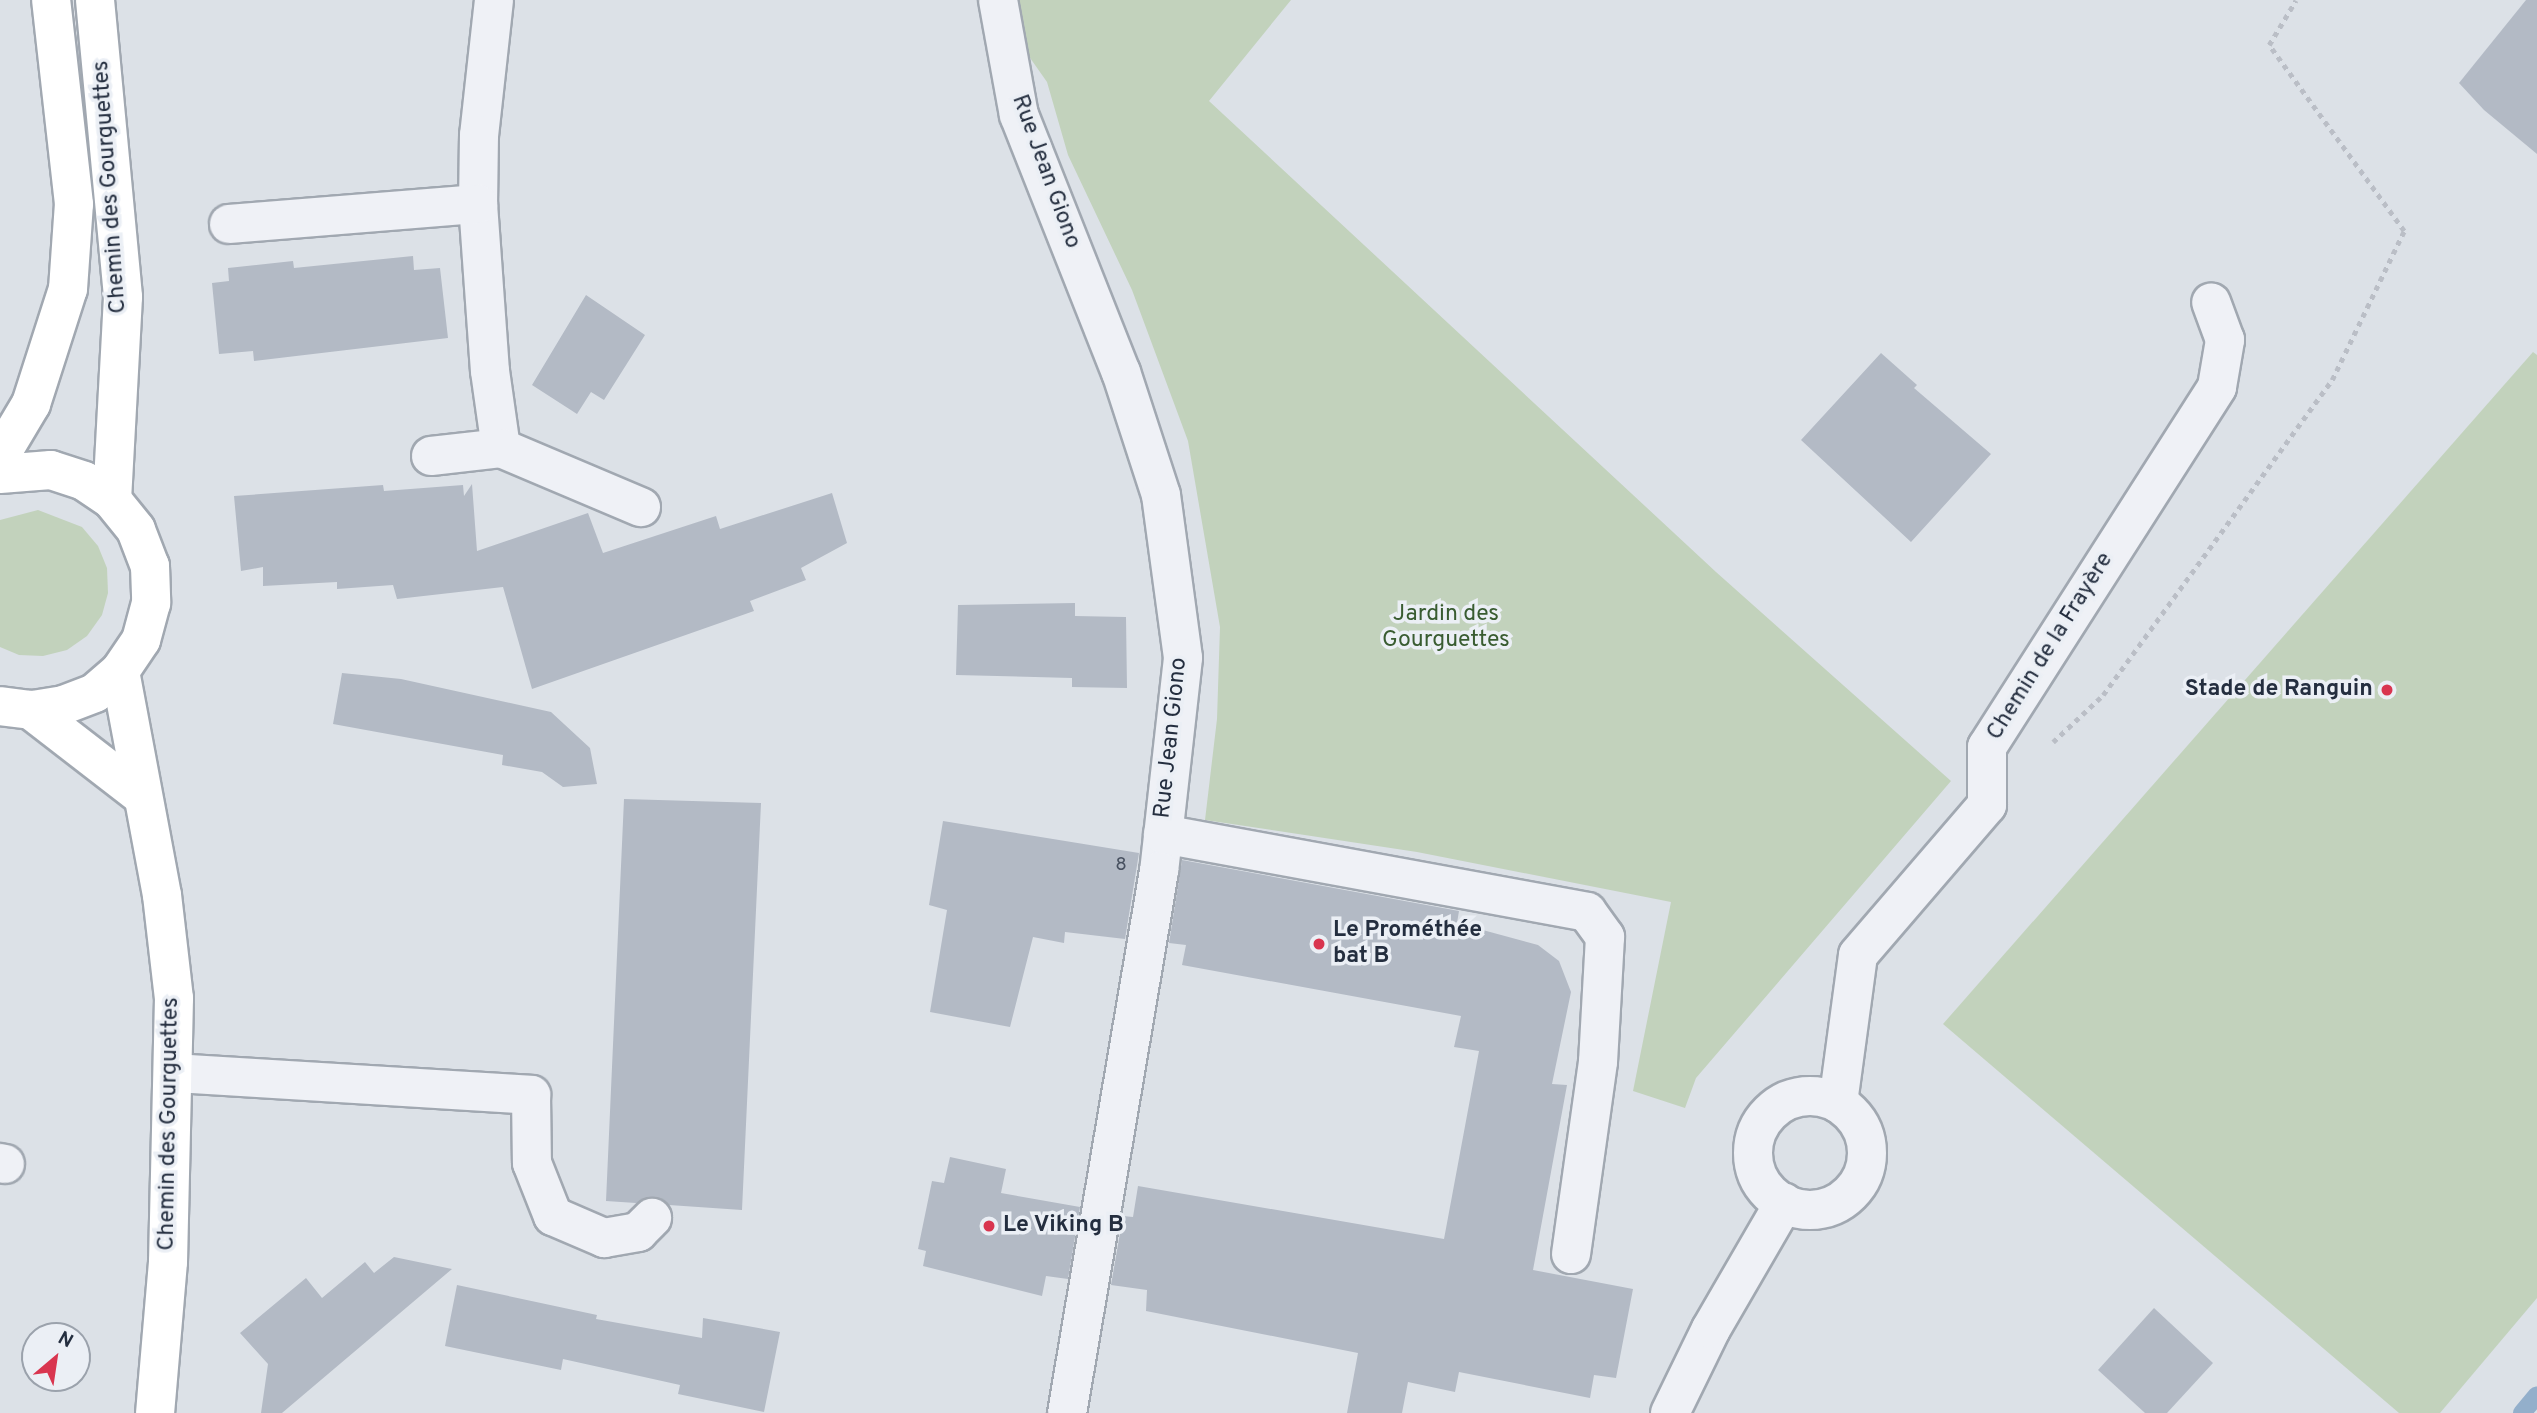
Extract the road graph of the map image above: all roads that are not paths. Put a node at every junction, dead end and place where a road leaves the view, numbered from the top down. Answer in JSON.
{"nodes":[{"id":1,"x":51,"y":0,"type":"edge"},
{"id":2,"x":95,"y":0,"type":"edge"},
{"id":3,"x":494,"y":0,"type":"edge"},
{"id":4,"x":998,"y":0,"type":"edge"},
{"id":5,"x":478,"y":204,"type":"junction"},
{"id":6,"x":229,"y":224,"type":"dead end"},
{"id":7,"x":2211,"y":302,"type":"dead end"},
{"id":8,"x":501,"y":448,"type":"junction"},
{"id":9,"x":0,"y":456,"type":"edge"},
{"id":10,"x":431,"y":456,"type":"dead end"},
{"id":11,"x":0,"y":474,"type":"edge"},
{"id":12,"x":112,"y":500,"type":"junction"},
{"id":13,"x":641,"y":507,"type":"dead end"},
{"id":14,"x":120,"y":671,"type":"junction"},
{"id":15,"x":15,"y":708,"type":"edge"},
{"id":16,"x":141,"y":795,"type":"junction"},
{"id":17,"x":1163,"y":834,"type":"junction"},
{"id":18,"x":175,"y":1073,"type":"junction"},
{"id":19,"x":1838,"y":1103,"type":"junction"},
{"id":20,"x":1784,"y":1203,"type":"junction"},
{"id":21,"x":652,"y":1218,"type":"dead end"},
{"id":22,"x":1571,"y":1255,"type":"dead end"},
{"id":23,"x":155,"y":1413,"type":"edge"},
{"id":24,"x":1067,"y":1413,"type":"edge"},
{"id":25,"x":1670,"y":1413,"type":"edge"}],
"edges":[{"from":1,"to":9,"type":"main road","name":"Chemin des Gourguettes"},
{"from":2,"to":12,"type":"main road","name":"Chemin des Gourguettes"},
{"from":3,"to":5,"type":"street"},
{"from":4,"to":17,"type":"street","name":"Rue Jean Giono"},
{"from":5,"to":6,"type":"street"},
{"from":5,"to":8,"type":"street"},
{"from":7,"to":19,"type":"street","name":"Chemin de la Frayère"},
{"from":8,"to":10,"type":"street"},
{"from":8,"to":13,"type":"street"},
{"from":11,"to":12,"type":"main road"},
{"from":12,"to":14,"type":"main road"},
{"from":14,"to":15,"type":"main road"},
{"from":14,"to":16,"type":"main road","name":"Chemin des Gourguettes"},
{"from":15,"to":16,"type":"main road"},
{"from":16,"to":18,"type":"main road","name":"Chemin des Gourguettes"},
{"from":17,"to":22,"type":"street"},
{"from":17,"to":24,"type":"street","name":"Rue Jean Giono"},
{"from":18,"to":21,"type":"street"},
{"from":18,"to":23,"type":"main road","name":"Chemin des Gourguettes"},
{"from":19,"to":20,"type":"street"},
{"from":19,"to":20,"type":"street"},
{"from":20,"to":25,"type":"street"}]}
